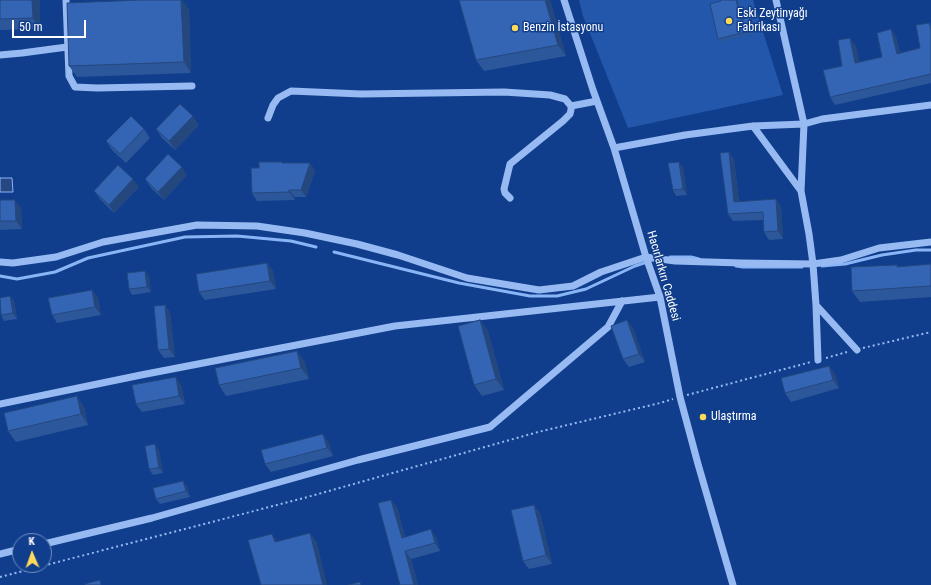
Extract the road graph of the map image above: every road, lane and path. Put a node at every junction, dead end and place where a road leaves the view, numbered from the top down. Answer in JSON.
{"nodes":[{"id":1,"x":66,"y":0,"type":"edge"},
{"id":2,"x":564,"y":0,"type":"edge"},
{"id":3,"x":776,"y":0,"type":"edge"},
{"id":4,"x":67,"y":46,"type":"junction"},
{"id":5,"x":0,"y":55,"type":"edge"},
{"id":6,"x":192,"y":86,"type":"dead end"},
{"id":7,"x":597,"y":101,"type":"junction"},
{"id":8,"x":931,"y":105,"type":"edge"},
{"id":9,"x":571,"y":106,"type":"junction"},
{"id":10,"x":268,"y":118,"type":"dead end"},
{"id":11,"x":804,"y":124,"type":"junction"},
{"id":12,"x":753,"y":126,"type":"junction"},
{"id":13,"x":614,"y":148,"type":"junction"},
{"id":14,"x":801,"y":191,"type":"junction"},
{"id":15,"x":510,"y":198,"type":"dead end"},
{"id":16,"x":931,"y":242,"type":"edge"},
{"id":17,"x":646,"y":257,"type":"junction"},
{"id":18,"x":0,"y":262,"type":"edge"},
{"id":19,"x":813,"y":264,"type":"junction"},
{"id":20,"x":660,"y":297,"type":"junction"},
{"id":21,"x":622,"y":301,"type":"junction"},
{"id":22,"x":816,"y":305,"type":"junction"},
{"id":23,"x":931,"y":332,"type":"edge"},
{"id":24,"x":857,"y":350,"type":"junction"},
{"id":25,"x":818,"y":360,"type":"junction"},
{"id":26,"x":680,"y":397,"type":"junction"},
{"id":27,"x":0,"y":404,"type":"edge"},
{"id":28,"x":52,"y":542,"type":"edge"},
{"id":29,"x":12,"y":551,"type":"edge"},
{"id":30,"x":0,"y":554,"type":"edge"},
{"id":31,"x":0,"y":577,"type":"edge"},
{"id":32,"x":733,"y":585,"type":"edge"}],
"edges":[{"from":1,"to":4,"type":"street"},
{"from":2,"to":7,"type":"street","name":"Hacırlarkırı Caddesi"},
{"from":3,"to":11,"type":"street"},
{"from":4,"to":5,"type":"street"},
{"from":4,"to":6,"type":"street"},
{"from":7,"to":9,"type":"street"},
{"from":7,"to":13,"type":"street","name":"Hacırlarkırı Caddesi"},
{"from":8,"to":11,"type":"street"},
{"from":9,"to":10,"type":"street"},
{"from":9,"to":15,"type":"street"},
{"from":11,"to":12,"type":"street"},
{"from":11,"to":14,"type":"street"},
{"from":12,"to":13,"type":"street"},
{"from":12,"to":14,"type":"street"},
{"from":13,"to":17,"type":"street","name":"Hacırlarkırı Caddesi"},
{"from":14,"to":19,"type":"street"},
{"from":16,"to":19,"type":"street"},
{"from":17,"to":18,"type":"street"},
{"from":17,"to":19,"type":"street"},
{"from":17,"to":20,"type":"street","name":"Hacırlarkırı Caddesi"},
{"from":19,"to":22,"type":"street"},
{"from":20,"to":21,"type":"street"},
{"from":20,"to":26,"type":"street","name":"Hacırlarkırı Caddesi"},
{"from":21,"to":27,"type":"street"},
{"from":21,"to":28,"type":"street"},
{"from":22,"to":24,"type":"street"},
{"from":22,"to":25,"type":"street"},
{"from":23,"to":24,"type":"path"},
{"from":24,"to":25,"type":"path"},
{"from":25,"to":26,"type":"path"},
{"from":26,"to":31,"type":"path"},
{"from":26,"to":32,"type":"street","name":"Hacırlarkırı Caddesi"},
{"from":29,"to":30,"type":"street"}]}
